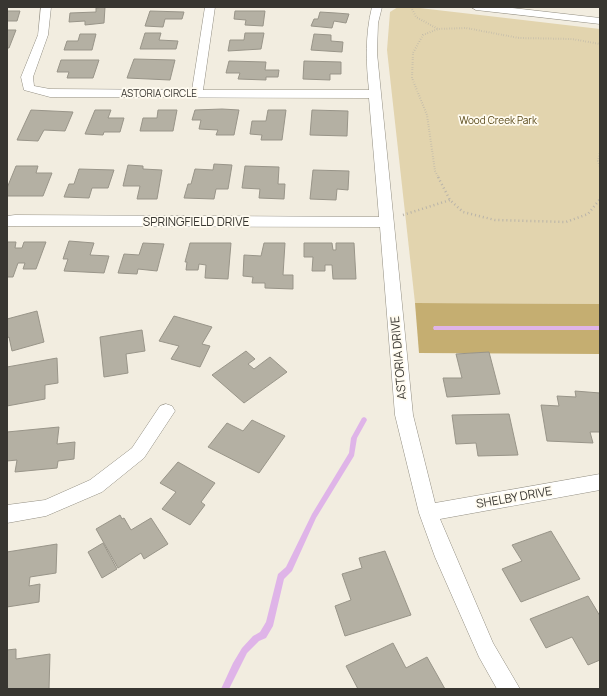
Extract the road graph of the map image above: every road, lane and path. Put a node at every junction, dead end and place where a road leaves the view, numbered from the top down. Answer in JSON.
{"nodes":[{"id":1,"x":46,"y":7,"type":"edge"},
{"id":2,"x":210,"y":7,"type":"edge"},
{"id":3,"x":377,"y":7,"type":"edge"},
{"id":4,"x":411,"y":7,"type":"edge"},
{"id":5,"x":476,"y":7,"type":"edge"},
{"id":6,"x":545,"y":11,"type":"edge"},
{"id":7,"x":600,"y":21,"type":"edge"},
{"id":8,"x":438,"y":29,"type":"junction"},
{"id":9,"x":600,"y":44,"type":"edge"},
{"id":10,"x":197,"y":93,"type":"junction"},
{"id":11,"x":375,"y":94,"type":"junction"},
{"id":12,"x":600,"y":151,"type":"edge"},
{"id":13,"x":600,"y":168,"type":"edge"},
{"id":14,"x":600,"y":199,"type":"edge"},
{"id":15,"x":450,"y":200,"type":"junction"},
{"id":16,"x":403,"y":215,"type":"dead end"},
{"id":17,"x":7,"y":221,"type":"edge"},
{"id":18,"x":386,"y":222,"type":"junction"},
{"id":19,"x":166,"y":411,"type":"dead end"},
{"id":20,"x":600,"y":482,"type":"edge"},
{"id":21,"x":428,"y":512,"type":"junction"},
{"id":22,"x":7,"y":514,"type":"edge"},
{"id":23,"x":509,"y":689,"type":"edge"}],
"edges":[{"from":1,"to":10,"type":"street","name":"ASTORIA CIRCLE"},
{"from":2,"to":10,"type":"street"},
{"from":3,"to":11,"type":"street","name":"ASTORIA DRIVE"},
{"from":4,"to":8,"type":"path"},
{"from":5,"to":6,"type":"street"},
{"from":6,"to":7,"type":"street"},
{"from":8,"to":9,"type":"path"},
{"from":8,"to":15,"type":"path"},
{"from":10,"to":11,"type":"street","name":"ASTORIA CIRCLE"},
{"from":11,"to":18,"type":"street","name":"ASTORIA DRIVE"},
{"from":12,"to":13,"type":"path"},
{"from":14,"to":15,"type":"path"},
{"from":15,"to":16,"type":"path"},
{"from":17,"to":18,"type":"street","name":"SPRINGFIELD DRIVE"},
{"from":18,"to":21,"type":"street","name":"ASTORIA DRIVE"},
{"from":19,"to":22,"type":"street"},
{"from":20,"to":21,"type":"street","name":"SHELBY DRIVE"},
{"from":21,"to":23,"type":"street","name":"ASTORIA DRIVE"}]}
